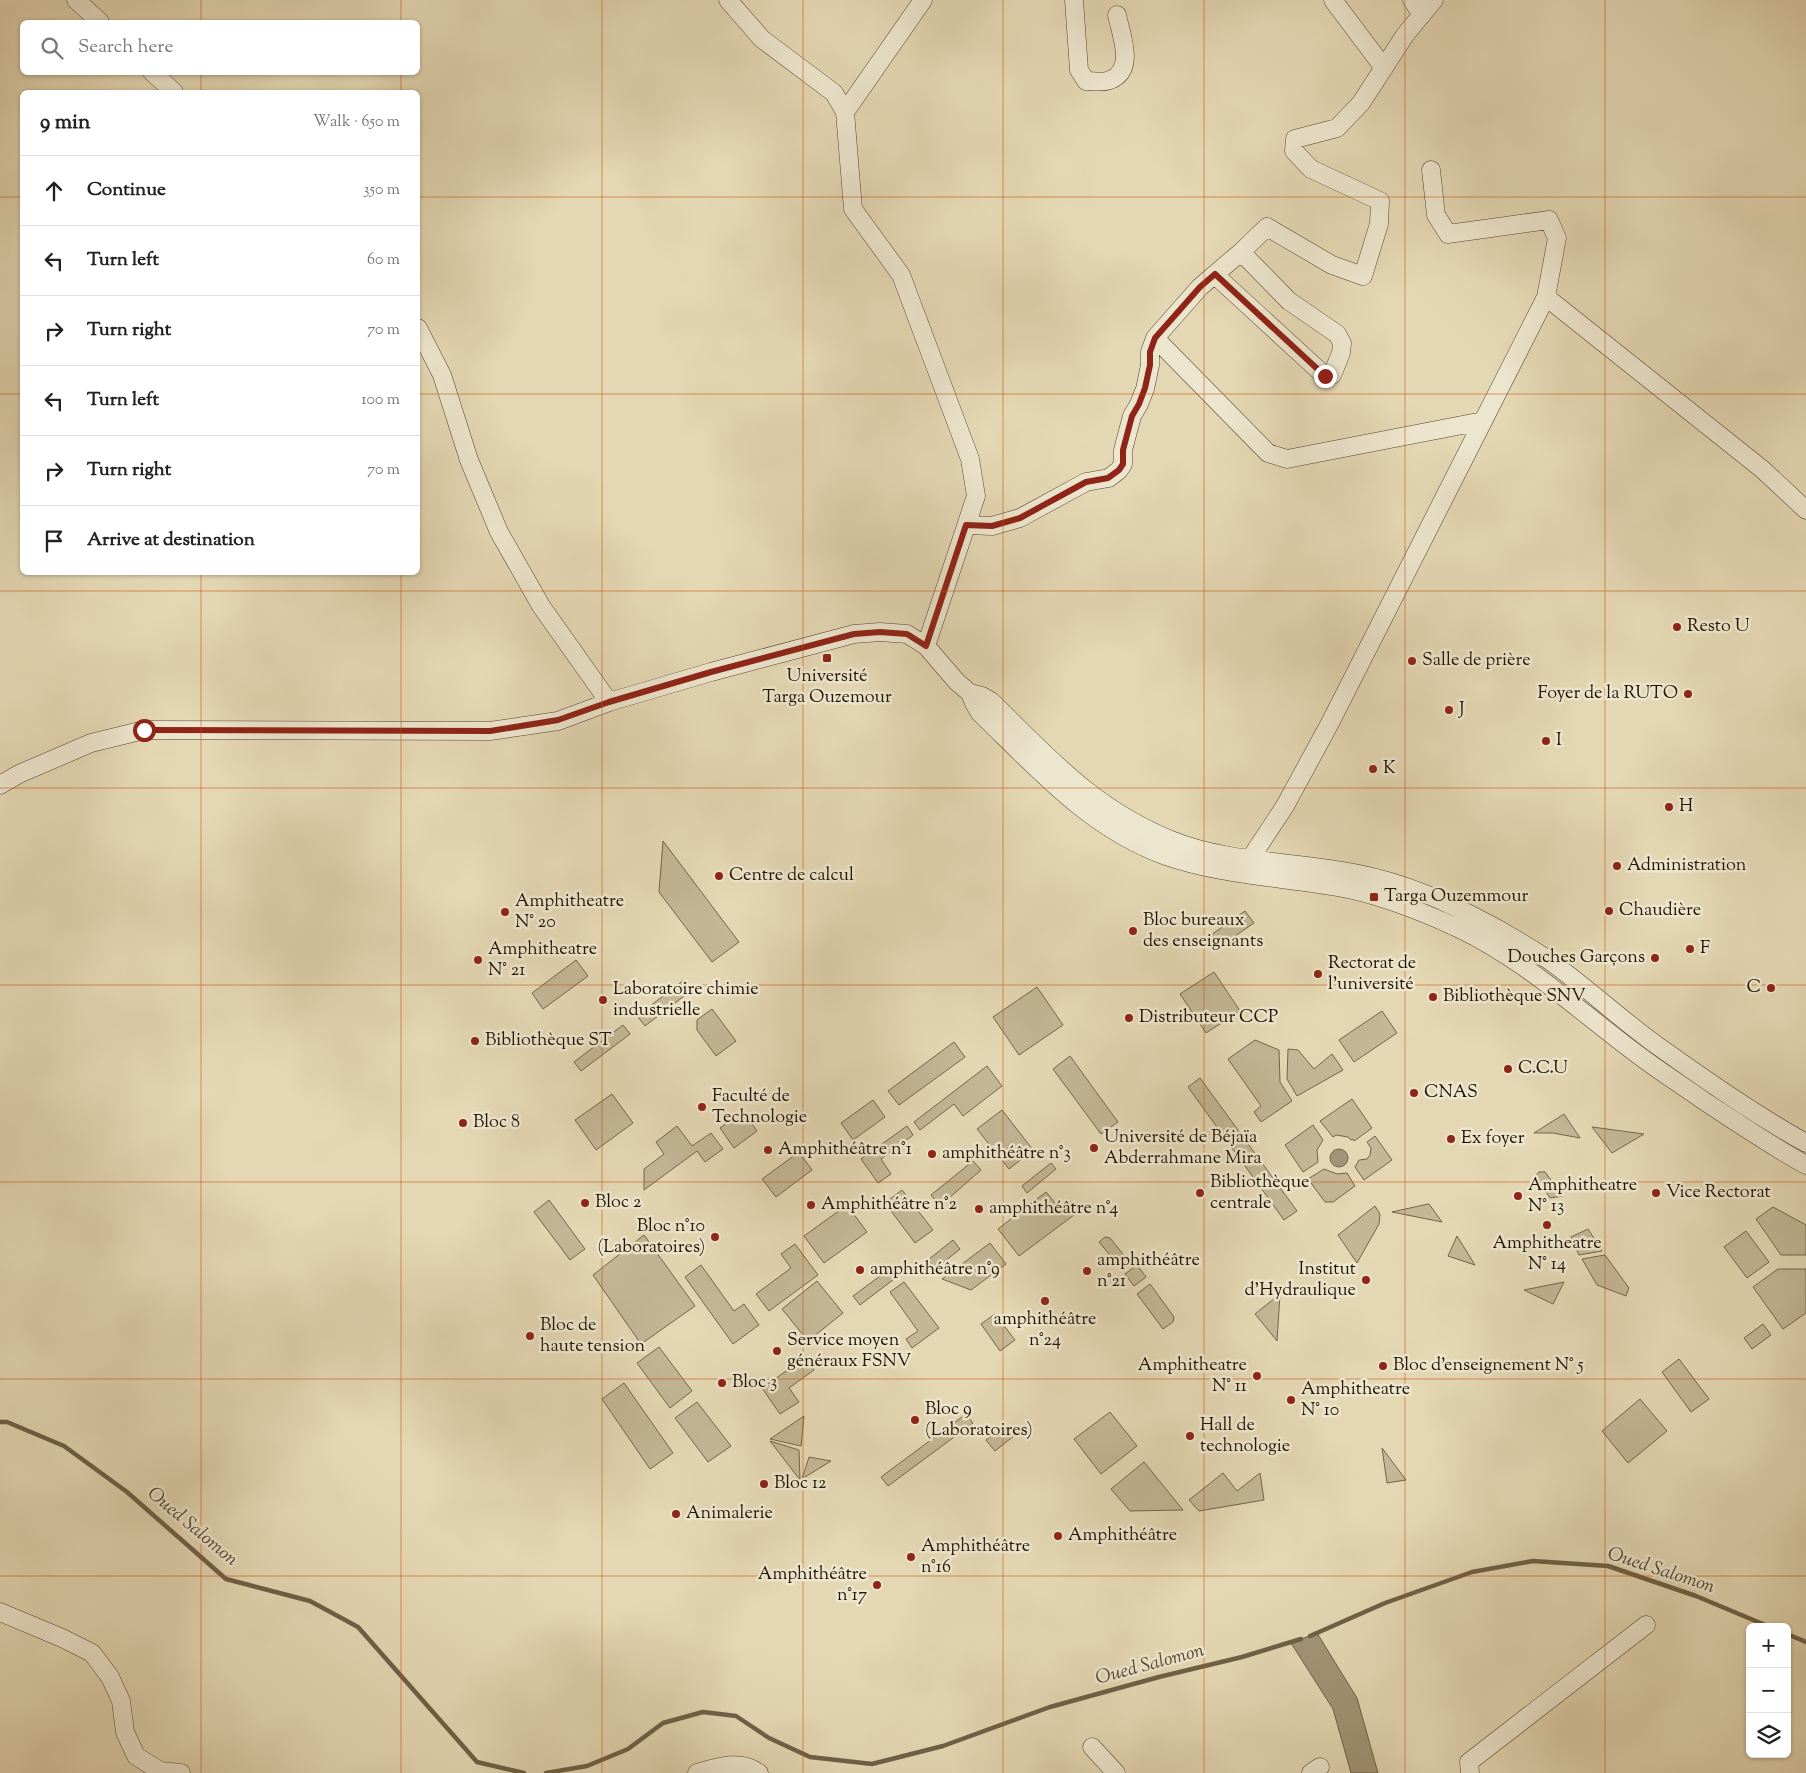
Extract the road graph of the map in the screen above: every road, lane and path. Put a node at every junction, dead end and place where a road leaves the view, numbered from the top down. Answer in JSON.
{"nodes":[{"id":1,"x":76,"y":0,"type":"edge"},
{"id":2,"x":728,"y":0,"type":"edge"},
{"id":3,"x":923,"y":0,"type":"edge"},
{"id":4,"x":1074,"y":0,"type":"edge"},
{"id":5,"x":1333,"y":0,"type":"edge"},
{"id":6,"x":1412,"y":0,"type":"edge"},
{"id":7,"x":1434,"y":0,"type":"edge"},
{"id":8,"x":1117,"y":15,"type":"dead end"},
{"id":9,"x":1422,"y":15,"type":"junction"},
{"id":10,"x":98,"y":20,"type":"edge"},
{"id":11,"x":1384,"y":68,"type":"junction"},
{"id":12,"x":155,"y":75,"type":"edge"},
{"id":13,"x":172,"y":90,"type":"edge"},
{"id":14,"x":845,"y":112,"type":"junction"},
{"id":15,"x":1430,"y":170,"type":"dead end"},
{"id":16,"x":1241,"y":252,"type":"junction"},
{"id":17,"x":1215,"y":274,"type":"junction"},
{"id":18,"x":1546,"y":297,"type":"junction"},
{"id":19,"x":420,"y":332,"type":"edge"},
{"id":20,"x":1155,"y":338,"type":"junction"},
{"id":21,"x":1483,"y":422,"type":"junction"},
{"id":22,"x":1806,"y":510,"type":"edge"},
{"id":23,"x":966,"y":525,"type":"junction"},
{"id":24,"x":926,"y":646,"type":"junction"},
{"id":25,"x":970,"y":693,"type":"junction"},
{"id":26,"x":609,"y":702,"type":"junction"},
{"id":27,"x":0,"y":785,"type":"edge"},
{"id":28,"x":1250,"y":859,"type":"junction"},
{"id":29,"x":1345,"y":871,"type":"junction"},
{"id":30,"x":1339,"y":887,"type":"junction"},
{"id":31,"x":1806,"y":1143,"type":"edge"},
{"id":32,"x":1806,"y":1165,"type":"edge"},
{"id":33,"x":0,"y":1612,"type":"edge"},
{"id":34,"x":1646,"y":1625,"type":"dead end"},
{"id":35,"x":1092,"y":1747,"type":"dead end"},
{"id":36,"x":181,"y":1773,"type":"edge"},
{"id":37,"x":697,"y":1773,"type":"edge"},
{"id":38,"x":759,"y":1773,"type":"edge"},
{"id":39,"x":1116,"y":1773,"type":"edge"},
{"id":40,"x":1470,"y":1773,"type":"edge"}],
"edges":[{"from":1,"to":10,"type":"street"},
{"from":2,"to":14,"type":"street"},
{"from":3,"to":14,"type":"street"},
{"from":4,"to":8,"type":"street"},
{"from":5,"to":11,"type":"street"},
{"from":6,"to":9,"type":"street"},
{"from":7,"to":9,"type":"street"},
{"from":9,"to":11,"type":"street"},
{"from":11,"to":16,"type":"street"},
{"from":12,"to":13,"type":"street"},
{"from":14,"to":23,"type":"street"},
{"from":15,"to":18,"type":"street"},
{"from":16,"to":17,"type":"street"},
{"from":16,"to":17,"type":"street"},
{"from":17,"to":20,"type":"street"},
{"from":18,"to":21,"type":"street"},
{"from":18,"to":22,"type":"street"},
{"from":19,"to":26,"type":"street"},
{"from":20,"to":21,"type":"street"},
{"from":20,"to":23,"type":"street"},
{"from":21,"to":28,"type":"street"},
{"from":23,"to":24,"type":"street"},
{"from":24,"to":25,"type":"street"},
{"from":24,"to":26,"type":"street"},
{"from":25,"to":28,"type":"street"},
{"from":25,"to":30,"type":"street"},
{"from":26,"to":27,"type":"street"},
{"from":28,"to":29,"type":"street"},
{"from":29,"to":30,"type":"street"},
{"from":29,"to":31,"type":"street"},
{"from":30,"to":32,"type":"street"},
{"from":33,"to":36,"type":"street"},
{"from":34,"to":40,"type":"street"},
{"from":35,"to":39,"type":"street"},
{"from":37,"to":38,"type":"street"}]}
